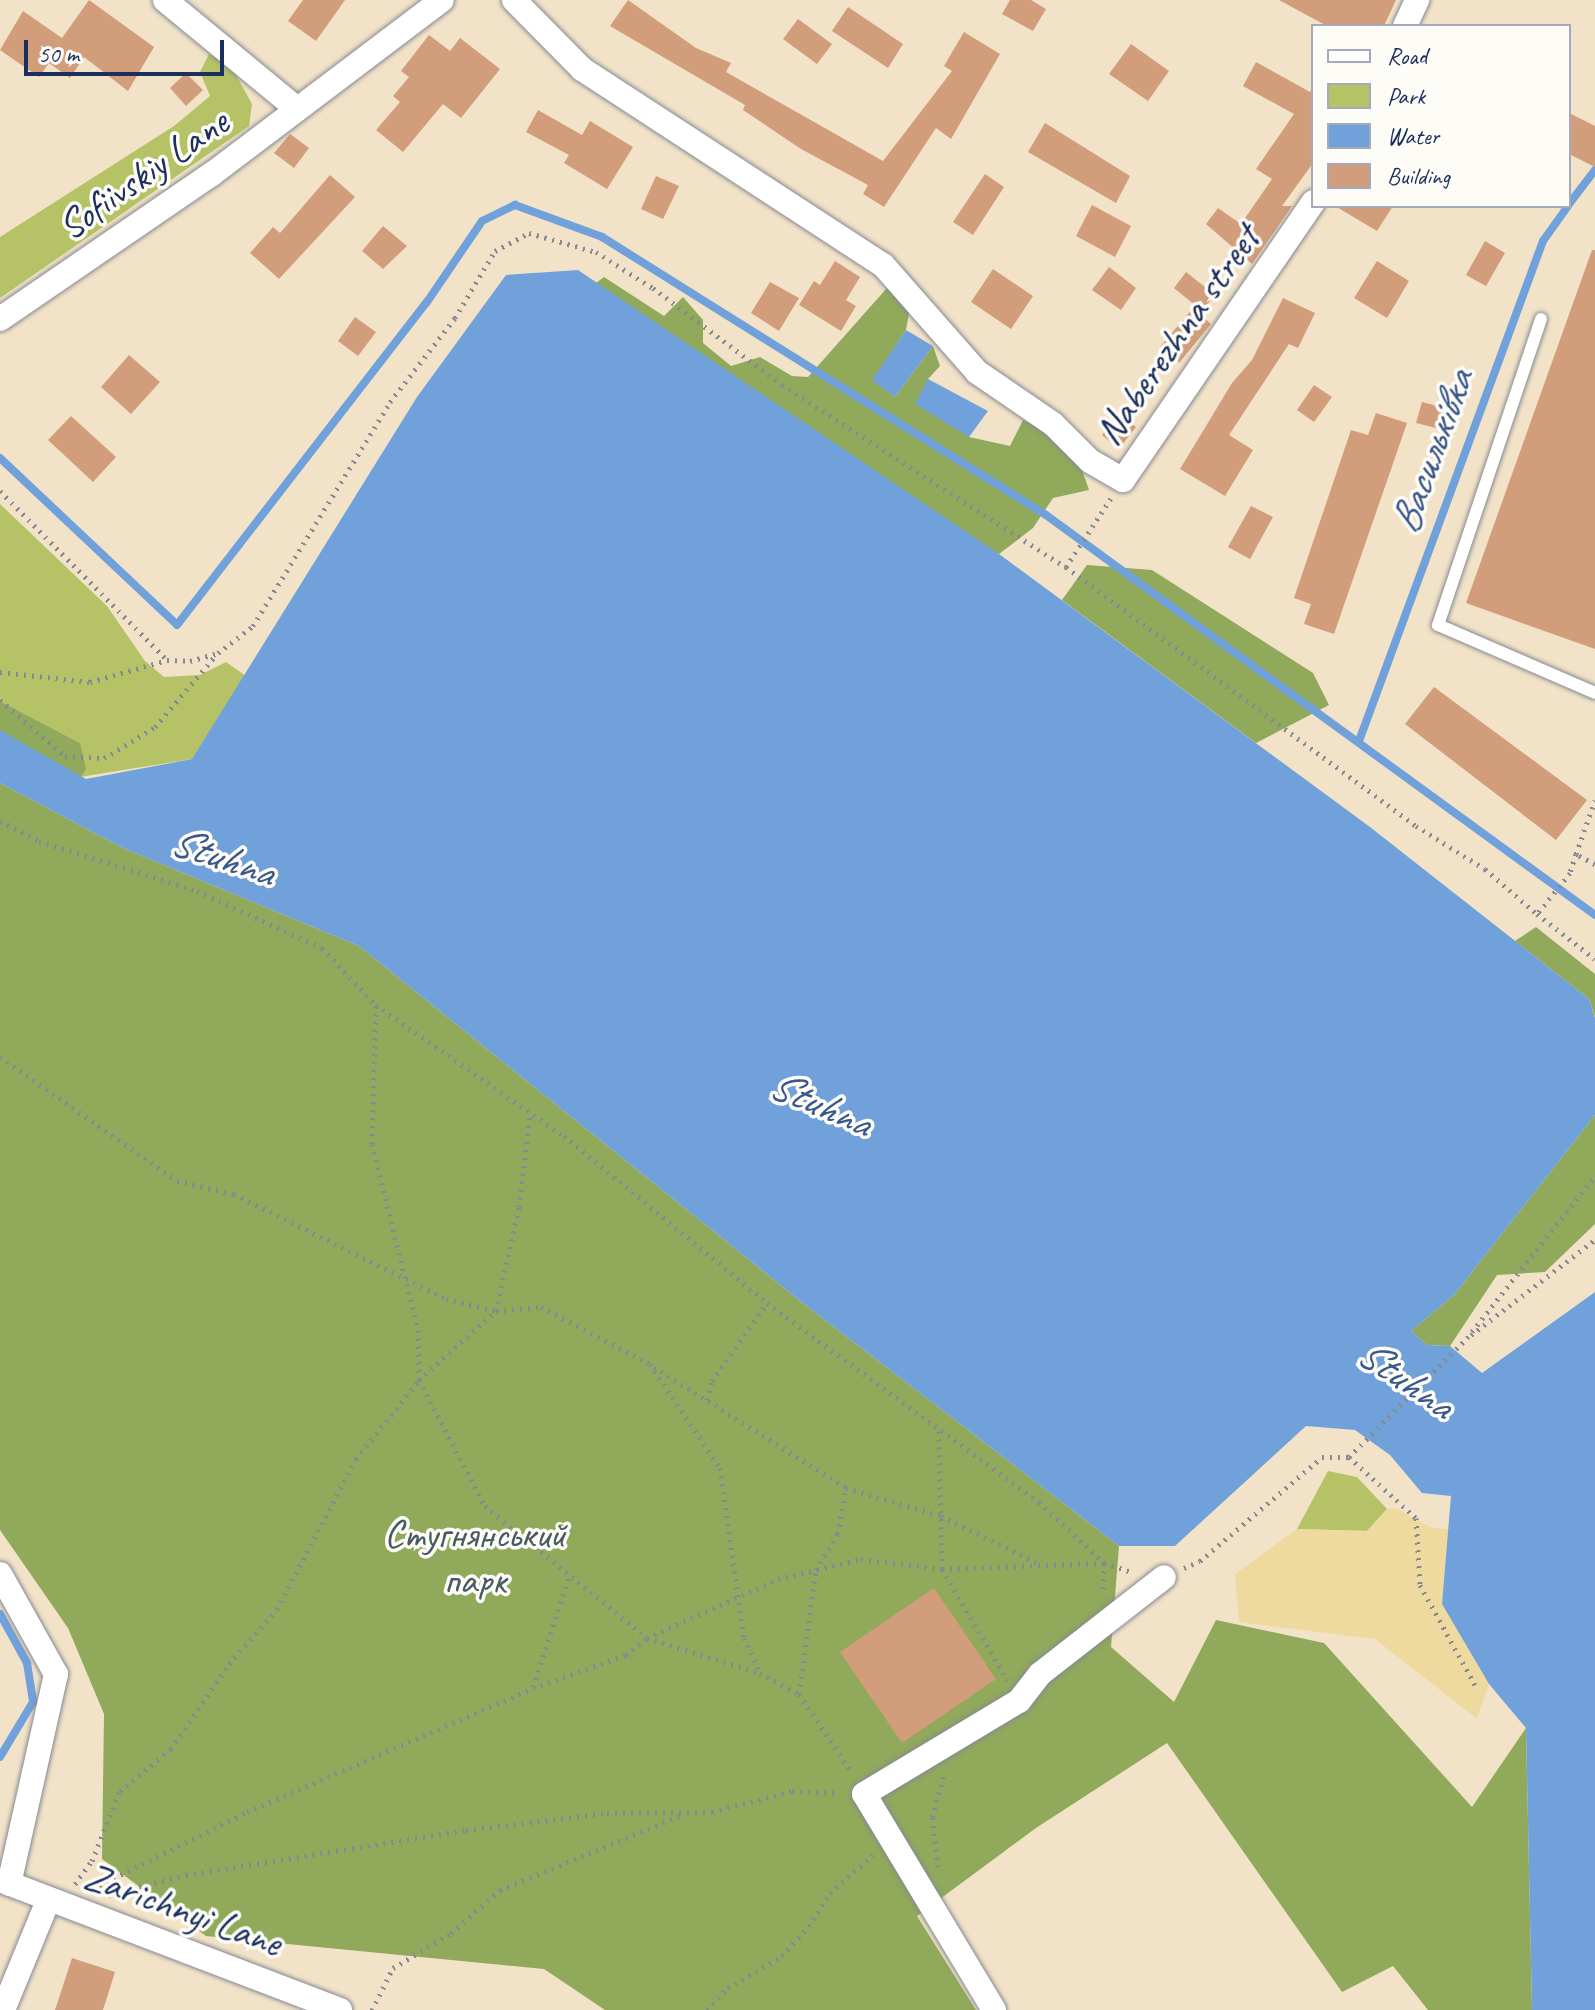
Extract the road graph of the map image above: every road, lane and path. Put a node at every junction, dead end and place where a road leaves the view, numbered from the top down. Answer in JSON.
{"nodes":[{"id":1,"x":165,"y":0,"type":"edge"},
{"id":2,"x":442,"y":0,"type":"edge"},
{"id":3,"x":514,"y":0,"type":"edge"},
{"id":4,"x":1417,"y":0,"type":"edge"},
{"id":5,"x":1406,"y":24,"type":"edge"},
{"id":6,"x":297,"y":109,"type":"junction"},
{"id":7,"x":1311,"y":205,"type":"edge"},
{"id":8,"x":0,"y":319,"type":"edge"},
{"id":9,"x":1541,"y":319,"type":"dead end"},
{"id":10,"x":0,"y":491,"type":"edge"},
{"id":11,"x":1092,"y":527,"type":"dead end"},
{"id":12,"x":1066,"y":567,"type":"junction"},
{"id":13,"x":218,"y":653,"type":"junction"},
{"id":14,"x":167,"y":660,"type":"junction"},
{"id":15,"x":0,"y":672,"type":"edge"},
{"id":16,"x":1595,"y":693,"type":"edge"},
{"id":17,"x":0,"y":700,"type":"edge"},
{"id":18,"x":1595,"y":800,"type":"edge"},
{"id":19,"x":0,"y":821,"type":"edge"},
{"id":20,"x":1576,"y":854,"type":"junction"},
{"id":21,"x":1595,"y":864,"type":"edge"},
{"id":22,"x":1537,"y":914,"type":"junction"},
{"id":23,"x":1595,"y":959,"type":"edge"},
{"id":24,"x":376,"y":1005,"type":"junction"},
{"id":25,"x":0,"y":1057,"type":"edge"},
{"id":26,"x":530,"y":1113,"type":"junction"},
{"id":27,"x":1595,"y":1176,"type":"edge"},
{"id":28,"x":1595,"y":1240,"type":"edge"},
{"id":29,"x":403,"y":1273,"type":"junction"},
{"id":30,"x":767,"y":1303,"type":"junction"},
{"id":31,"x":496,"y":1311,"type":"junction"},
{"id":32,"x":1467,"y":1338,"type":"junction"},
{"id":33,"x":650,"y":1364,"type":"junction"},
{"id":34,"x":419,"y":1380,"type":"junction"},
{"id":35,"x":707,"y":1400,"type":"junction"},
{"id":36,"x":939,"y":1430,"type":"junction"},
{"id":37,"x":1349,"y":1457,"type":"junction"},
{"id":38,"x":846,"y":1488,"type":"junction"},
{"id":39,"x":941,"y":1516,"type":"junction"},
{"id":40,"x":1104,"y":1563,"type":"junction"},
{"id":41,"x":1043,"y":1566,"type":"junction"},
{"id":42,"x":942,"y":1569,"type":"junction"},
{"id":43,"x":816,"y":1570,"type":"junction"},
{"id":44,"x":0,"y":1574,"type":"edge"},
{"id":45,"x":569,"y":1577,"type":"junction"},
{"id":46,"x":1164,"y":1577,"type":"junction"},
{"id":47,"x":738,"y":1592,"type":"junction"},
{"id":48,"x":647,"y":1638,"type":"junction"},
{"id":49,"x":760,"y":1673,"type":"junction"},
{"id":50,"x":1475,"y":1685,"type":"dead end"},
{"id":51,"x":533,"y":1688,"type":"junction"},
{"id":52,"x":799,"y":1694,"type":"junction"},
{"id":53,"x":1019,"y":1701,"type":"junction"},
{"id":54,"x":954,"y":1744,"type":"junction"},
{"id":55,"x":864,"y":1794,"type":"junction"},
{"id":56,"x":689,"y":1812,"type":"junction"},
{"id":57,"x":886,"y":1828,"type":"junction"},
{"id":58,"x":939,"y":1873,"type":"dead end"},
{"id":59,"x":4,"y":1882,"type":"edge"},
{"id":60,"x":58,"y":1904,"type":"junction"},
{"id":61,"x":3,"y":2010,"type":"edge"},
{"id":62,"x":340,"y":2010,"type":"edge"},
{"id":63,"x":372,"y":2010,"type":"edge"},
{"id":64,"x":707,"y":2010,"type":"edge"},
{"id":65,"x":994,"y":2010,"type":"edge"}],
"edges":[{"from":1,"to":6,"type":"street"},
{"from":2,"to":6,"type":"street","name":"Sofiivskiy Lane"},
{"from":3,"to":7,"type":"street","name":"Naberezhna street"},
{"from":4,"to":5,"type":"street"},
{"from":6,"to":8,"type":"street","name":"Sofiivskiy Lane"},
{"from":9,"to":16,"type":"lane"},
{"from":10,"to":14,"type":"path"},
{"from":11,"to":12,"type":"path"},
{"from":12,"to":13,"type":"path"},
{"from":12,"to":22,"type":"path"},
{"from":13,"to":14,"type":"path"},
{"from":13,"to":17,"type":"path"},
{"from":14,"to":15,"type":"path"},
{"from":18,"to":20,"type":"path"},
{"from":19,"to":24,"type":"path"},
{"from":20,"to":21,"type":"path"},
{"from":20,"to":22,"type":"path"},
{"from":22,"to":23,"type":"path"},
{"from":24,"to":26,"type":"path"},
{"from":24,"to":29,"type":"path"},
{"from":25,"to":29,"type":"path"},
{"from":26,"to":30,"type":"path"},
{"from":26,"to":31,"type":"path"},
{"from":27,"to":32,"type":"path"},
{"from":28,"to":32,"type":"path"},
{"from":29,"to":31,"type":"path"},
{"from":29,"to":34,"type":"path"},
{"from":30,"to":35,"type":"path"},
{"from":30,"to":36,"type":"path"},
{"from":31,"to":33,"type":"path"},
{"from":31,"to":34,"type":"path"},
{"from":32,"to":37,"type":"path"},
{"from":33,"to":35,"type":"path"},
{"from":33,"to":47,"type":"path"},
{"from":34,"to":45,"type":"path"},
{"from":34,"to":60,"type":"path"},
{"from":35,"to":38,"type":"path"},
{"from":36,"to":39,"type":"path"},
{"from":36,"to":40,"type":"path"},
{"from":37,"to":46,"type":"path"},
{"from":37,"to":50,"type":"path"},
{"from":38,"to":39,"type":"path"},
{"from":38,"to":43,"type":"path"},
{"from":39,"to":41,"type":"path"},
{"from":39,"to":42,"type":"path"},
{"from":40,"to":41,"type":"path"},
{"from":40,"to":46,"type":"path"},
{"from":41,"to":42,"type":"path"},
{"from":42,"to":43,"type":"path"},
{"from":42,"to":53,"type":"path"},
{"from":43,"to":47,"type":"path"},
{"from":43,"to":52,"type":"path"},
{"from":44,"to":59,"type":"street"},
{"from":45,"to":48,"type":"path"},
{"from":45,"to":51,"type":"path"},
{"from":46,"to":53,"type":"street"},
{"from":47,"to":48,"type":"path"},
{"from":47,"to":49,"type":"path"},
{"from":48,"to":49,"type":"path"},
{"from":48,"to":51,"type":"path"},
{"from":49,"to":52,"type":"path"},
{"from":51,"to":60,"type":"path"},
{"from":52,"to":55,"type":"path"},
{"from":53,"to":54,"type":"street"},
{"from":54,"to":55,"type":"street"},
{"from":54,"to":58,"type":"path"},
{"from":55,"to":56,"type":"path"},
{"from":55,"to":57,"type":"street"},
{"from":56,"to":60,"type":"path"},
{"from":56,"to":63,"type":"path"},
{"from":57,"to":64,"type":"path"},
{"from":57,"to":65,"type":"street"},
{"from":59,"to":60,"type":"street","name":"Zarichnyi Lane"},
{"from":60,"to":61,"type":"street"},
{"from":60,"to":62,"type":"street","name":"Zarichnyi Lane"}]}
